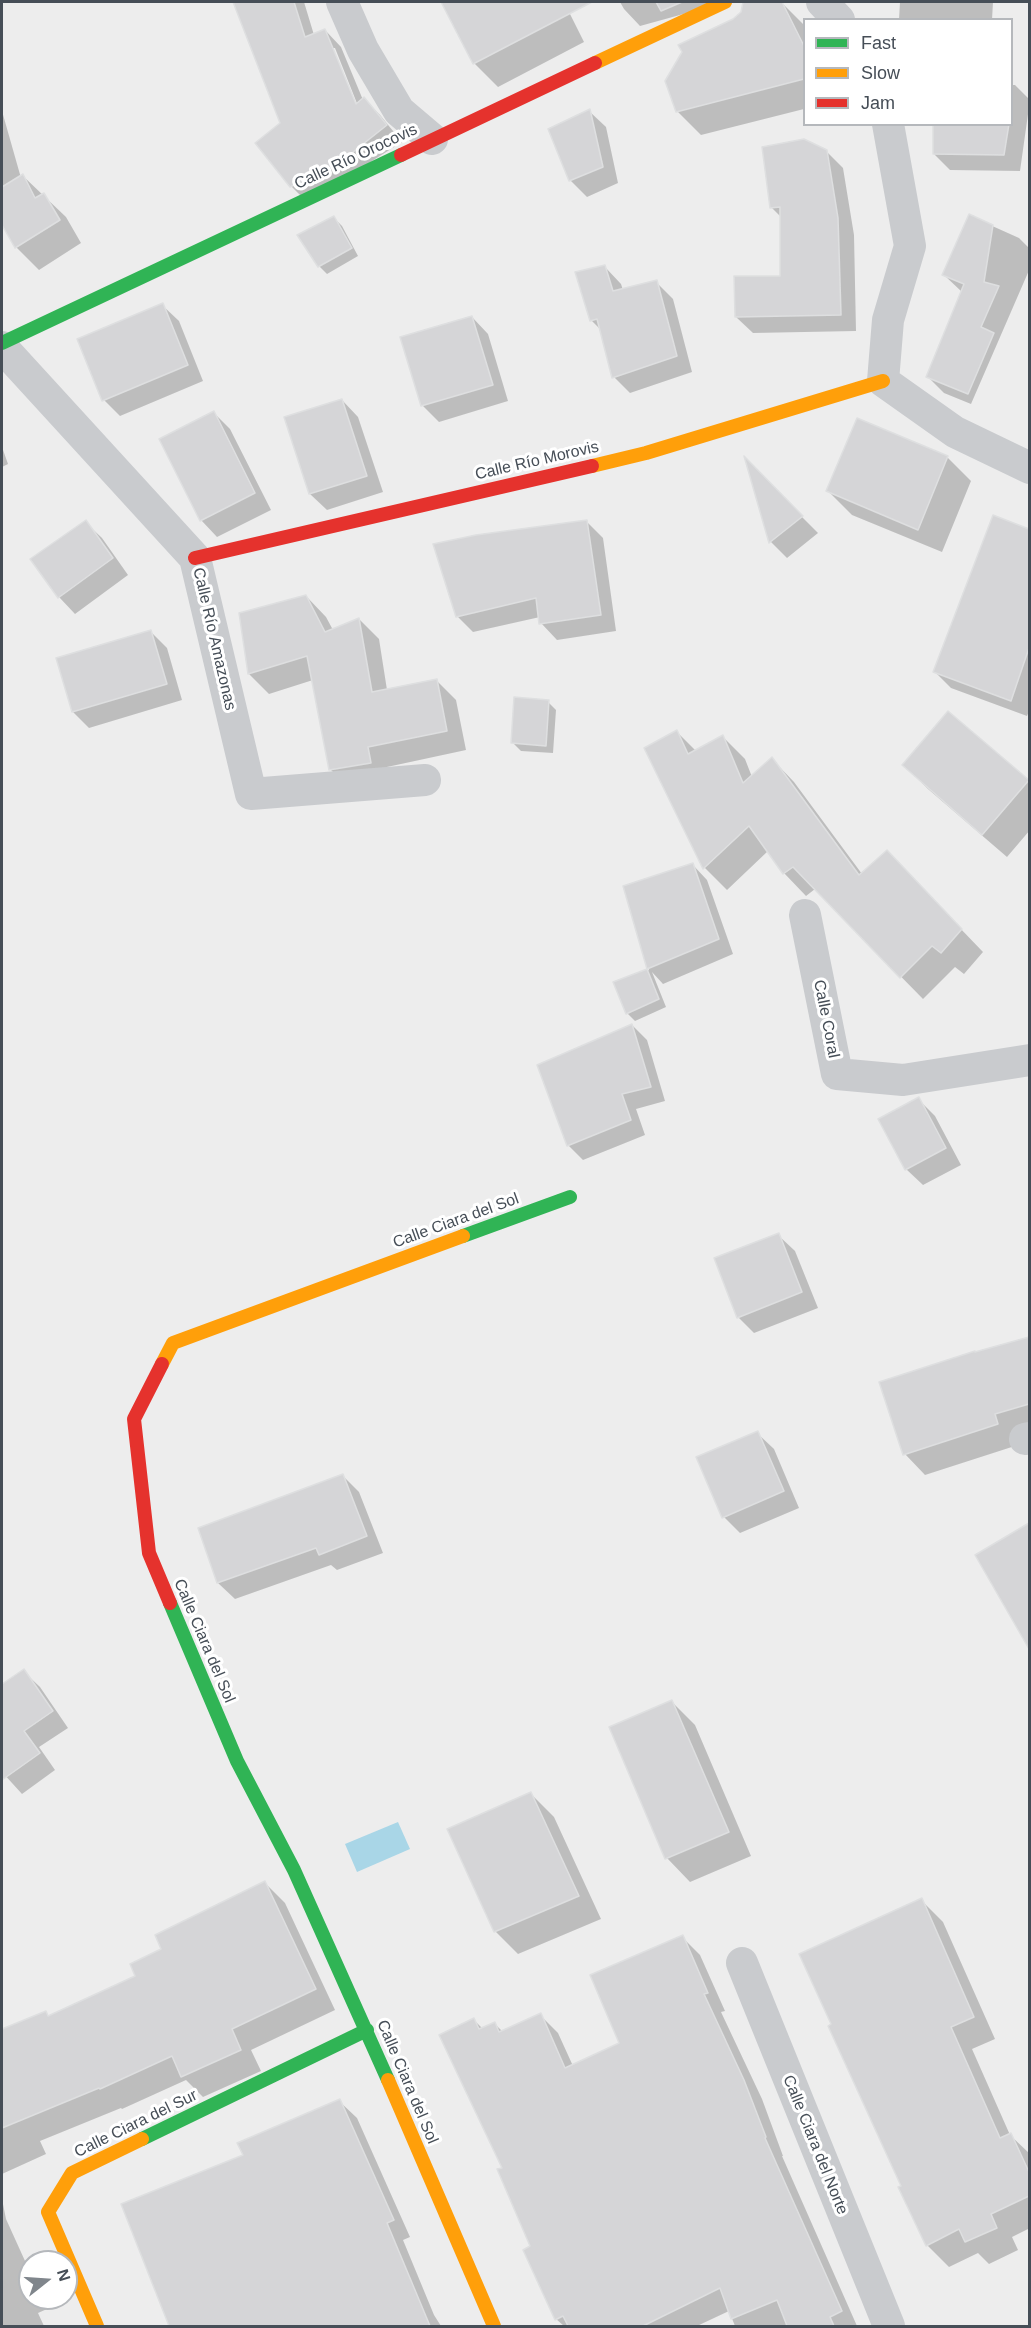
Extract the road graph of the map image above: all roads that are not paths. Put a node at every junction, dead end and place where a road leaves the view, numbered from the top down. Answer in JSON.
{"nodes":[{"id":1,"x":342,"y":2,"type":"edge"},
{"id":2,"x":725,"y":2,"type":"edge"},
{"id":3,"x":822,"y":2,"type":"edge"},
{"id":4,"x":837,"y":18,"type":"edge"},
{"id":5,"x":888,"y":126,"type":"edge"},
{"id":6,"x":432,"y":139,"type":"junction"},
{"id":7,"x":2,"y":345,"type":"edge"},
{"id":8,"x":883,"y":381,"type":"junction"},
{"id":9,"x":1029,"y":468,"type":"edge"},
{"id":10,"x":195,"y":558,"type":"junction"},
{"id":11,"x":425,"y":780,"type":"dead end"},
{"id":12,"x":805,"y":915,"type":"dead end"},
{"id":13,"x":1029,"y":1060,"type":"edge"},
{"id":14,"x":570,"y":1197,"type":"dead end"},
{"id":15,"x":742,"y":1963,"type":"dead end"},
{"id":16,"x":367,"y":2030,"type":"junction"},
{"id":17,"x":97,"y":2326,"type":"edge"},
{"id":18,"x":494,"y":2326,"type":"edge"},
{"id":19,"x":889,"y":2326,"type":"edge"}],
"edges":[{"from":1,"to":6,"type":"street"},
{"from":2,"to":6,"type":"street","name":"Calle Río Orocovis"},
{"from":3,"to":4,"type":"street"},
{"from":5,"to":8,"type":"street"},
{"from":6,"to":7,"type":"street","name":"Calle Río Orocovis"},
{"from":7,"to":10,"type":"street","name":"Calle Río Amazonas"},
{"from":8,"to":9,"type":"street"},
{"from":8,"to":10,"type":"street","name":"Calle Río Morovis"},
{"from":10,"to":11,"type":"street","name":"Calle Río Amazonas"},
{"from":12,"to":13,"type":"street","name":"Calle Coral"},
{"from":14,"to":16,"type":"street","name":"Calle Ciara del Sol"},
{"from":15,"to":19,"type":"street","name":"Calle Ciara del Norte"},
{"from":16,"to":17,"type":"street","name":"Calle Ciara del Sur"},
{"from":16,"to":18,"type":"street","name":"Calle Ciara del Sol"}]}
